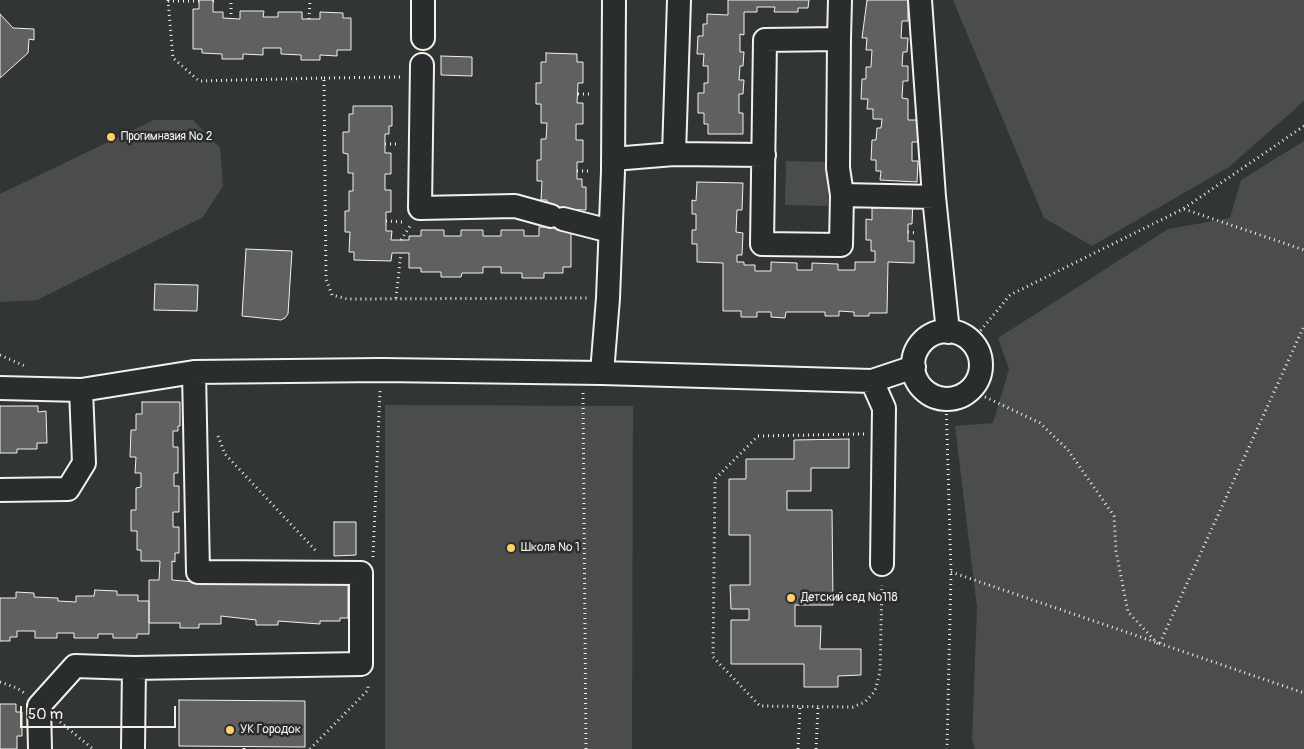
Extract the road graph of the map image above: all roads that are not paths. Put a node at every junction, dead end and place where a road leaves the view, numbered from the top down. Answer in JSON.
{"nodes":[{"id":1,"x":423,"y":0,"type":"edge"},
{"id":2,"x":614,"y":0,"type":"edge"},
{"id":3,"x":679,"y":0,"type":"edge"},
{"id":4,"x":840,"y":0,"type":"edge"},
{"id":5,"x":920,"y":0,"type":"edge"},
{"id":6,"x":423,"y":38,"type":"dead end"},
{"id":7,"x":839,"y":39,"type":"junction"},
{"id":8,"x":422,"y":71,"type":"road end"},
{"id":9,"x":674,"y":154,"type":"junction"},
{"id":10,"x":764,"y":155,"type":"junction"},
{"id":11,"x":613,"y":159,"type":"junction"},
{"id":12,"x":842,"y":195,"type":"junction"},
{"id":13,"x":934,"y":197,"type":"junction"},
{"id":14,"x":610,"y":231,"type":"junction"},
{"id":15,"x":948,"y":332,"type":"junction"},
{"id":16,"x":914,"y":367,"type":"junction"},
{"id":17,"x":194,"y":372,"type":"junction"},
{"id":18,"x":593,"y":372,"type":"junction"},
{"id":19,"x":872,"y":381,"type":"junction"},
{"id":20,"x":0,"y":388,"type":"edge"},
{"id":21,"x":81,"y":390,"type":"junction"},
{"id":22,"x":0,"y":490,"type":"edge"},
{"id":23,"x":882,"y":564,"type":"road end"},
{"id":24,"x":134,"y":668,"type":"junction"},
{"id":25,"x":40,"y":749,"type":"edge"},
{"id":26,"x":133,"y":749,"type":"edge"}],
"edges":[{"from":1,"to":6,"type":"lane"},
{"from":2,"to":11,"type":"lane"},
{"from":3,"to":9,"type":"lane"},
{"from":4,"to":7,"type":"lane"},
{"from":5,"to":13,"type":"lane"},
{"from":7,"to":10,"type":"lane"},
{"from":7,"to":12,"type":"lane"},
{"from":8,"to":14,"type":"lane"},
{"from":9,"to":10,"type":"lane"},
{"from":9,"to":11,"type":"lane"},
{"from":10,"to":12,"type":"lane"},
{"from":11,"to":14,"type":"lane"},
{"from":12,"to":13,"type":"lane"},
{"from":13,"to":15,"type":"lane"},
{"from":14,"to":18,"type":"lane"},
{"from":15,"to":16,"type":"lane"},
{"from":15,"to":16,"type":"lane"},
{"from":16,"to":19,"type":"lane"},
{"from":17,"to":18,"type":"lane"},
{"from":17,"to":21,"type":"lane"},
{"from":17,"to":24,"type":"lane"},
{"from":18,"to":19,"type":"lane"},
{"from":19,"to":23,"type":"lane"},
{"from":20,"to":21,"type":"lane"},
{"from":21,"to":22,"type":"lane"},
{"from":24,"to":25,"type":"lane"},
{"from":24,"to":26,"type":"lane"}]}
